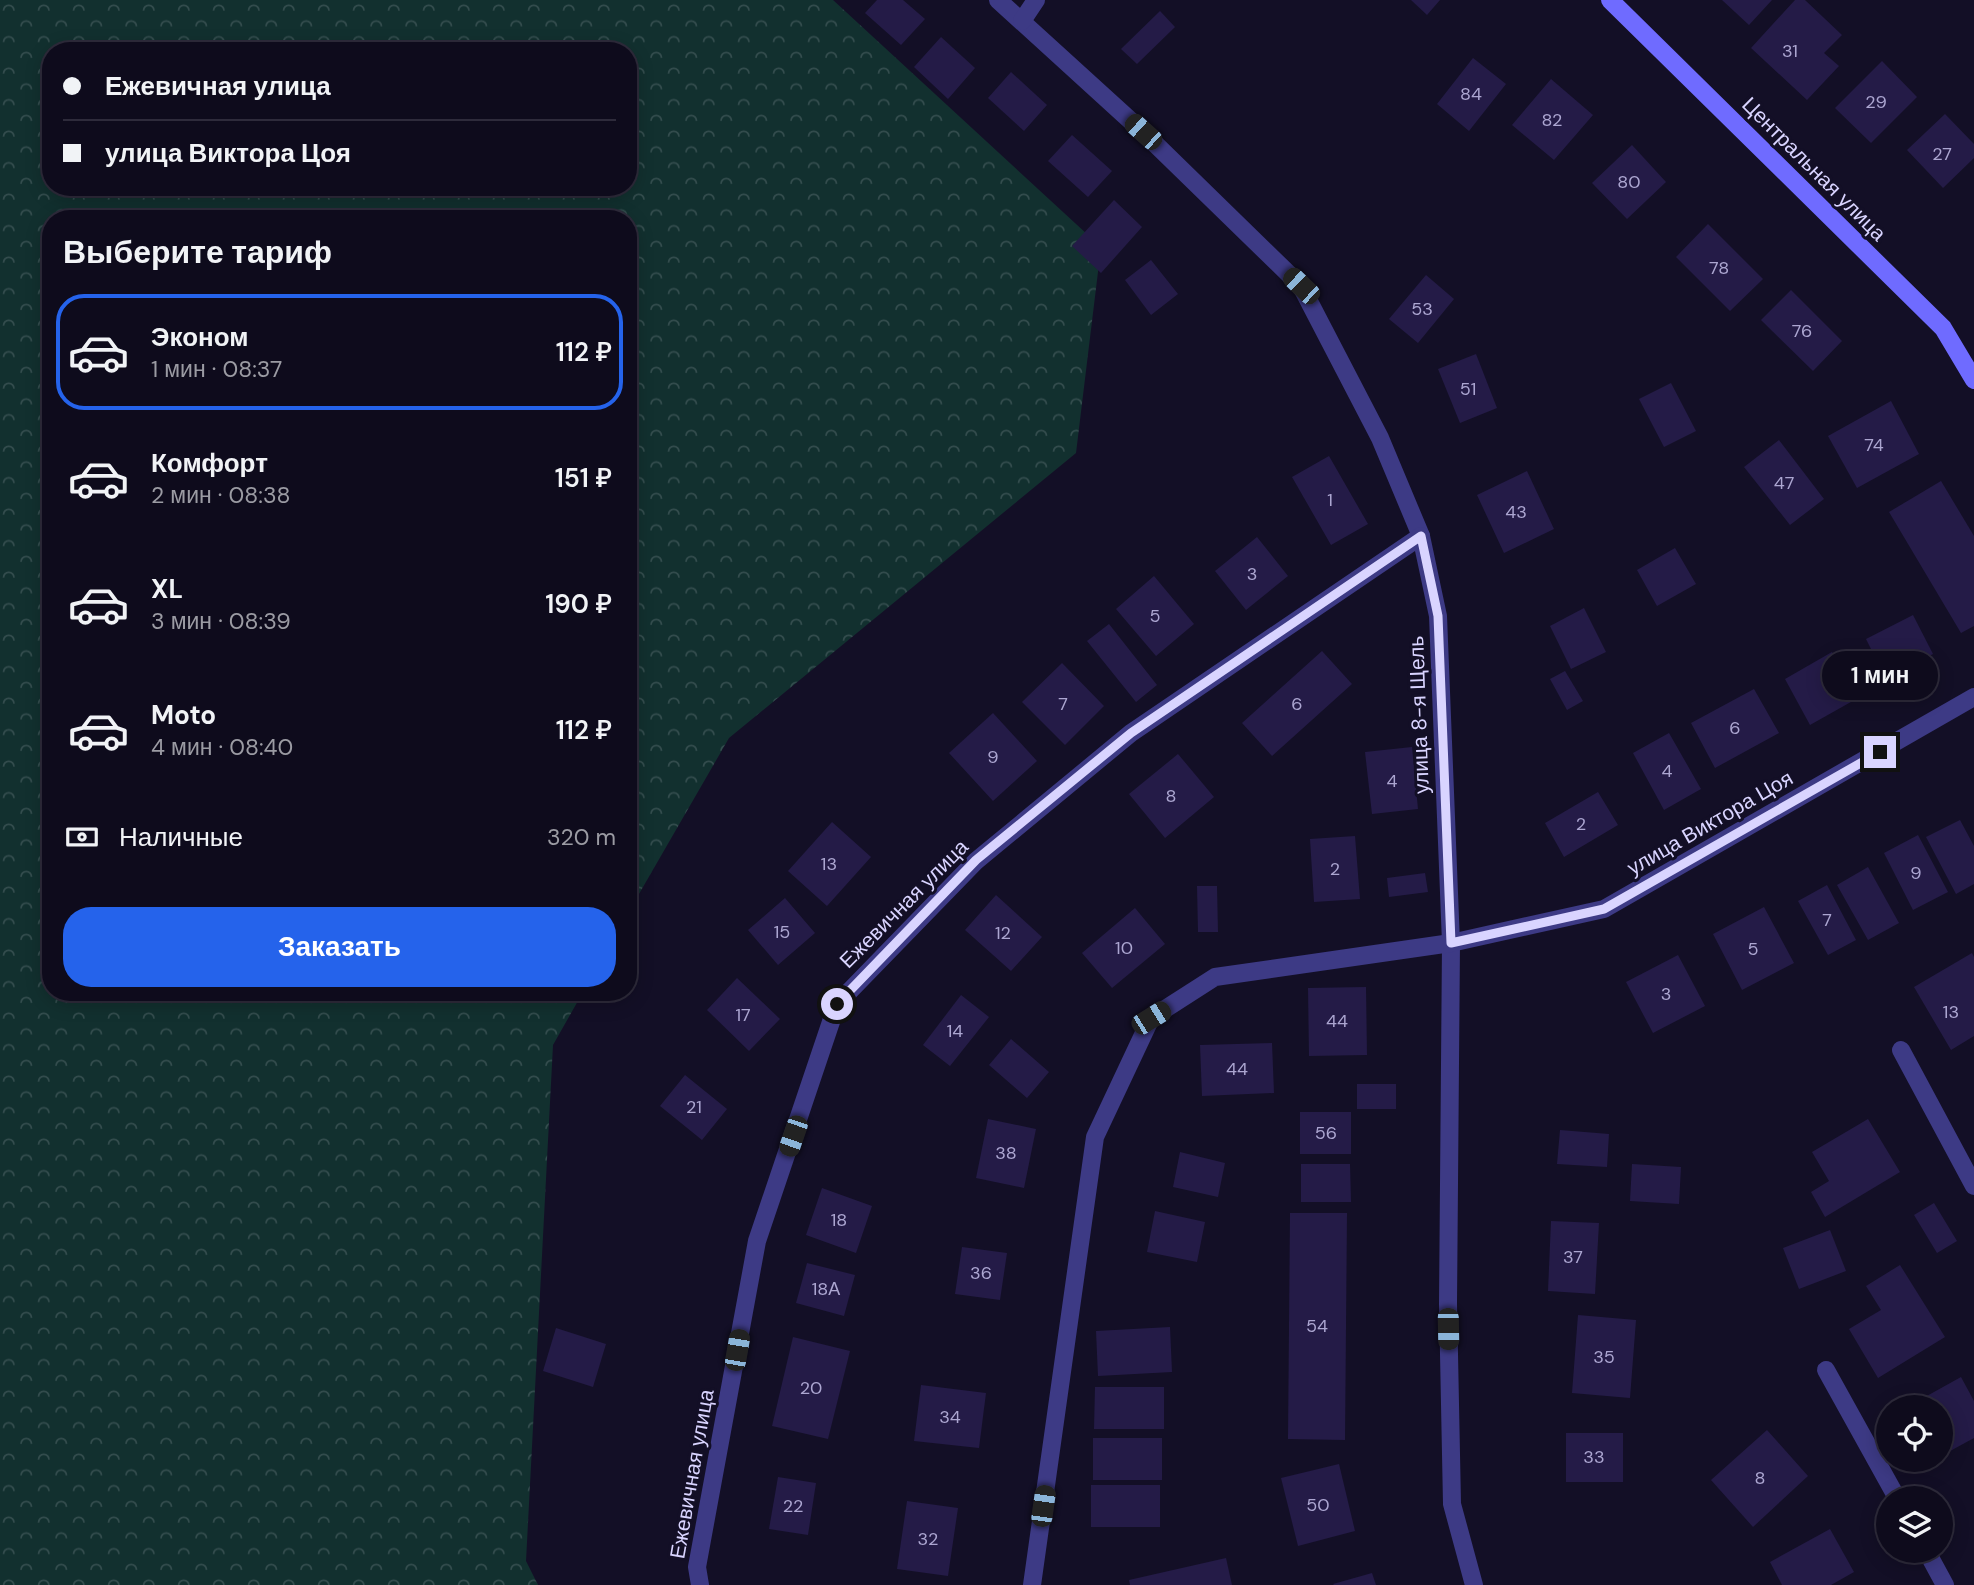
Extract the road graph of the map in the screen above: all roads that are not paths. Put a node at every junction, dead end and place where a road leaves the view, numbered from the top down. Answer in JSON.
{"nodes":[{"id":1,"x":998,"y":0,"type":"edge"},
{"id":2,"x":1036,"y":0,"type":"edge"},
{"id":3,"x":1609,"y":0,"type":"edge"},
{"id":4,"x":1022,"y":21,"type":"junction"},
{"id":5,"x":1974,"y":380,"type":"edge"},
{"id":6,"x":1421,"y":536,"type":"junction"},
{"id":7,"x":1974,"y":698,"type":"edge"},
{"id":8,"x":1451,"y":943,"type":"junction"},
{"id":9,"x":1901,"y":1050,"type":"dead end"},
{"id":10,"x":1974,"y":1186,"type":"edge"},
{"id":11,"x":1826,"y":1370,"type":"dead end"},
{"id":12,"x":1889,"y":1486,"type":"edge"},
{"id":13,"x":1933,"y":1563,"type":"edge"},
{"id":14,"x":700,"y":1585,"type":"edge"},
{"id":15,"x":1032,"y":1585,"type":"edge"},
{"id":16,"x":1474,"y":1585,"type":"edge"},
{"id":17,"x":1945,"y":1585,"type":"edge"}],
"edges":[{"from":1,"to":4,"type":"street","name":"улица 8-я Щель"},
{"from":2,"to":4,"type":"street"},
{"from":3,"to":5,"type":"street","name":"Центральная улица"},
{"from":4,"to":6,"type":"street","name":"улица 8-я Щель"},
{"from":6,"to":8,"type":"street","name":"улица 8-я Щель"},
{"from":6,"to":14,"type":"street","name":"Ежевичная улица"},
{"from":7,"to":8,"type":"street","name":"улица Виктора Цоя"},
{"from":8,"to":15,"type":"street"},
{"from":8,"to":16,"type":"street","name":"улица 8-я Щель"},
{"from":9,"to":10,"type":"street"},
{"from":11,"to":12,"type":"street"},
{"from":13,"to":17,"type":"street"}]}
